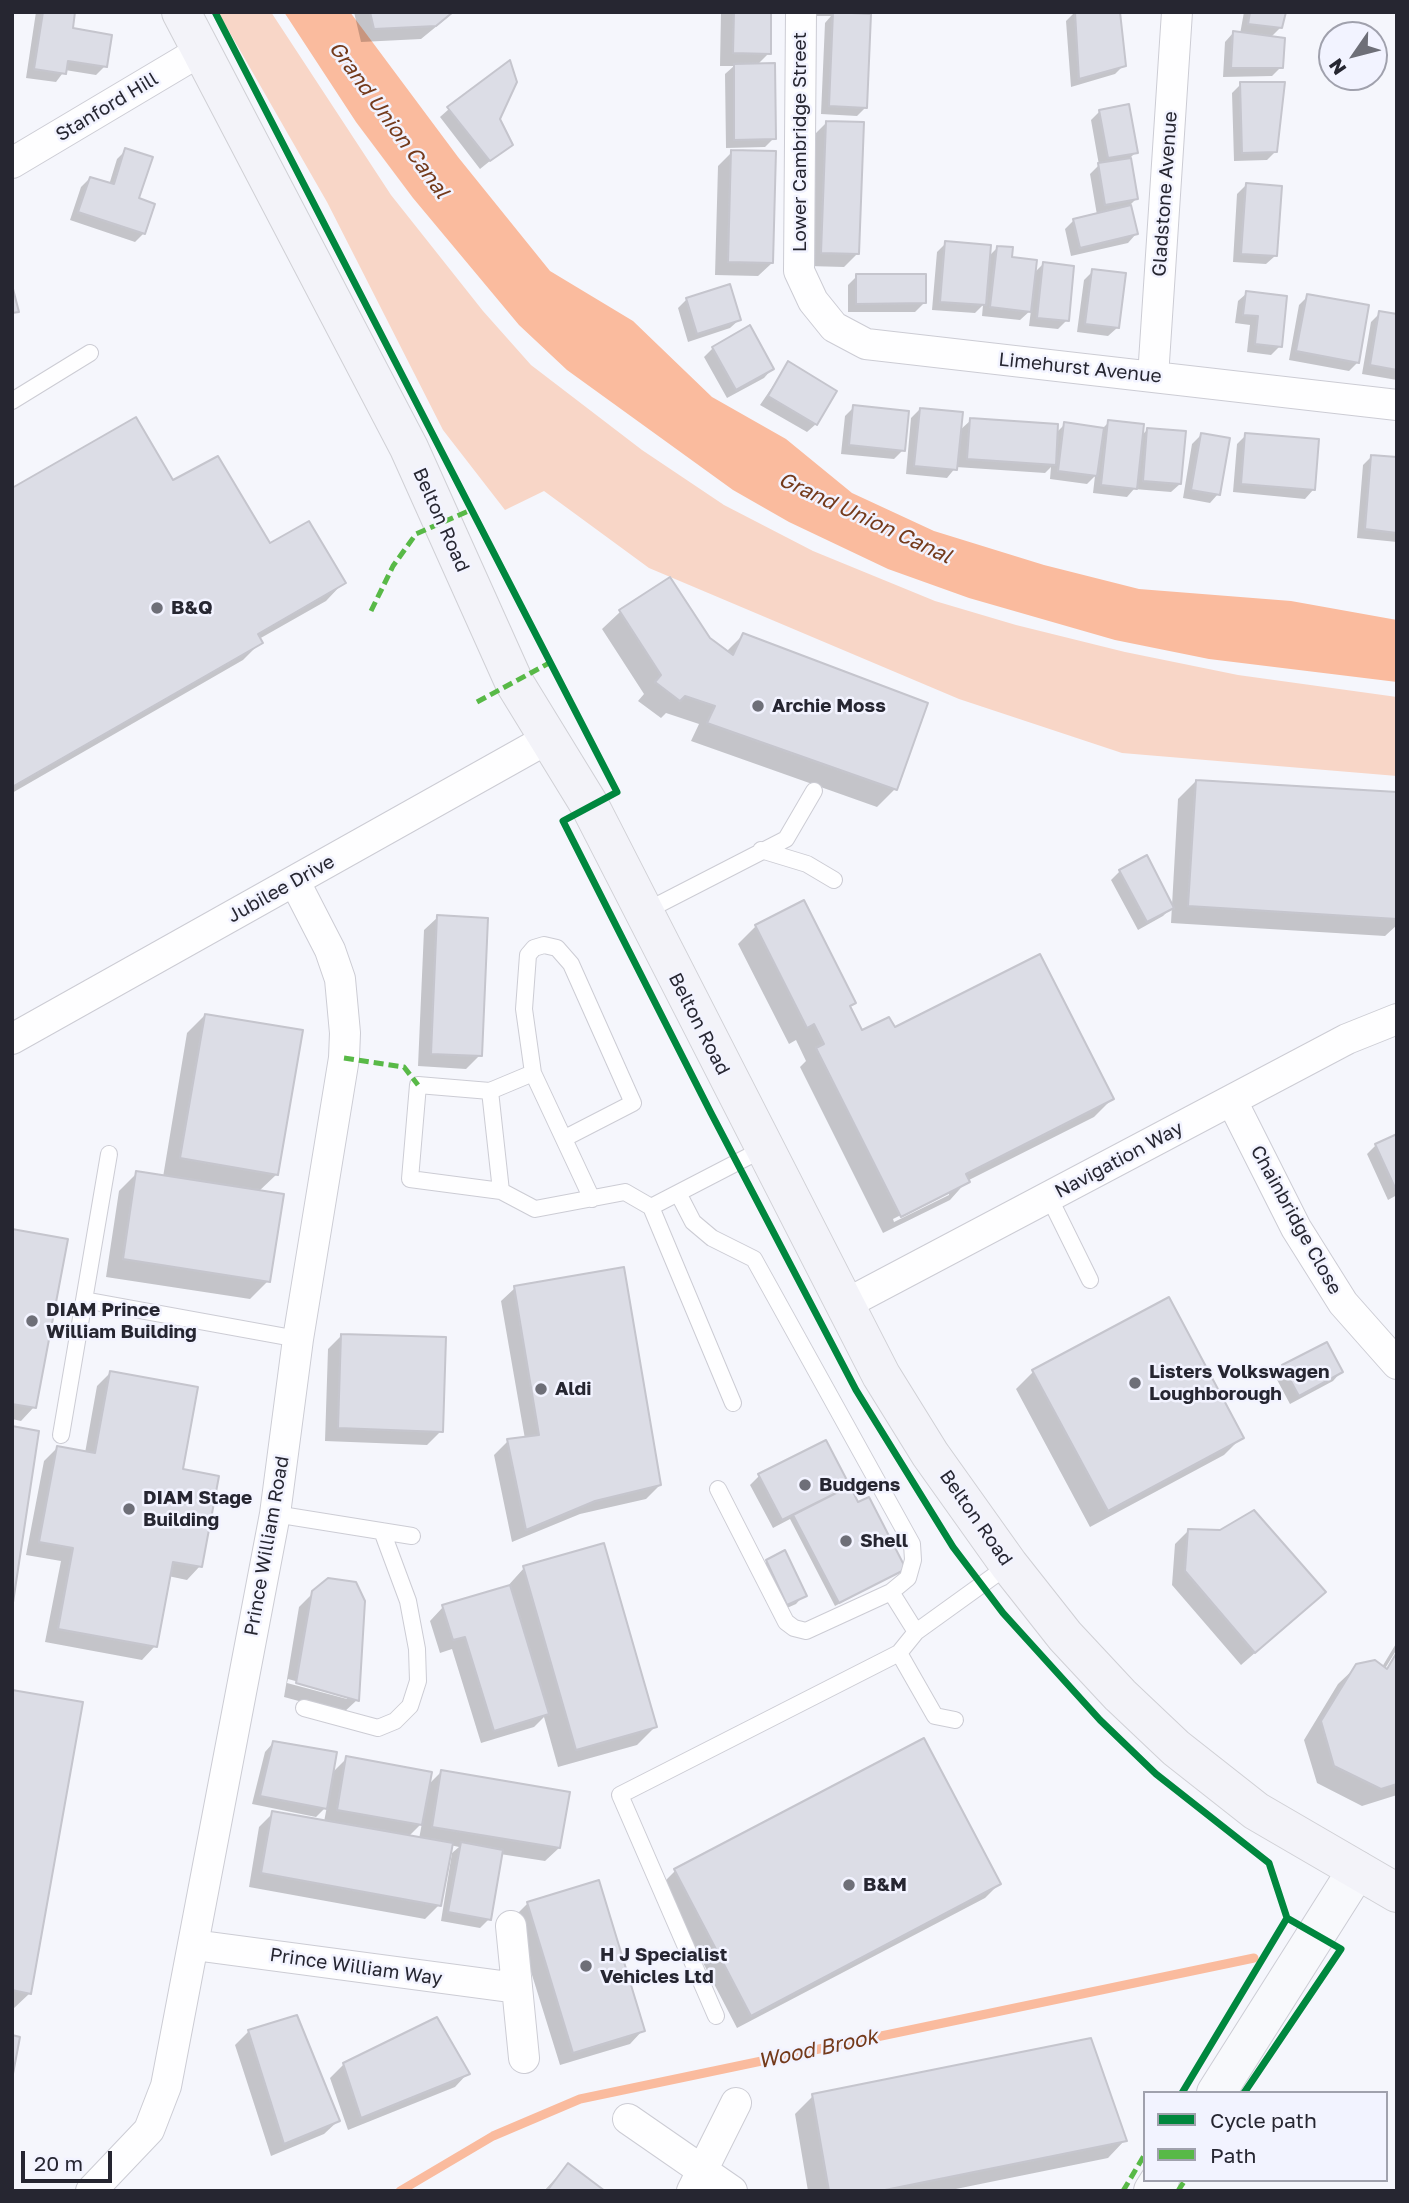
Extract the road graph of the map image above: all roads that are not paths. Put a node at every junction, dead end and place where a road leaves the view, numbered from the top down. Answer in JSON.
{"nodes":[{"id":1,"x":181,"y":12,"type":"edge"},
{"id":2,"x":801,"y":12,"type":"edge"},
{"id":3,"x":1177,"y":12,"type":"edge"},
{"id":4,"x":202,"y":50,"type":"junction"},
{"id":5,"x":12,"y":163,"type":"edge"},
{"id":6,"x":799,"y":271,"type":"joint"},
{"id":7,"x":90,"y":353,"type":"dead end"},
{"id":8,"x":1153,"y":377,"type":"junction"},
{"id":9,"x":12,"y":401,"type":"edge"},
{"id":10,"x":1397,"y":405,"type":"edge"},
{"id":11,"x":549,"y":738,"type":"junction"},
{"id":12,"x":814,"y":792,"type":"dead end"},
{"id":13,"x":761,"y":850,"type":"junction"},
{"id":14,"x":834,"y":880,"type":"dead end"},
{"id":15,"x":295,"y":882,"type":"junction"},
{"id":16,"x":642,"y":913,"type":"junction"},
{"id":17,"x":1397,"y":1019,"type":"edge"},
{"id":18,"x":12,"y":1040,"type":"edge"},
{"id":19,"x":533,"y":1073,"type":"junction"},
{"id":20,"x":490,"y":1091,"type":"junction"},
{"id":21,"x":1232,"y":1101,"type":"junction"},
{"id":22,"x":565,"y":1138,"type":"junction"},
{"id":23,"x":763,"y":1149,"type":"junction"},
{"id":24,"x":109,"y":1154,"type":"dead end"},
{"id":25,"x":501,"y":1191,"type":"junction"},
{"id":26,"x":678,"y":1193,"type":"junction"},
{"id":27,"x":1049,"y":1197,"type":"junction"},
{"id":28,"x":592,"y":1199,"type":"junction"},
{"id":29,"x":651,"y":1207,"type":"junction"},
{"id":30,"x":1090,"y":1280,"type":"dead end"},
{"id":31,"x":84,"y":1300,"type":"junction"},
{"id":32,"x":844,"y":1305,"type":"junction"},
{"id":33,"x":298,"y":1339,"type":"junction"},
{"id":34,"x":1397,"y":1364,"type":"edge"},
{"id":35,"x":733,"y":1403,"type":"dead end"},
{"id":36,"x":61,"y":1435,"type":"dead end"},
{"id":37,"x":718,"y":1489,"type":"dead end"},
{"id":38,"x":275,"y":1514,"type":"junction"},
{"id":39,"x":382,"y":1531,"type":"junction"},
{"id":40,"x":412,"y":1536,"type":"dead end"},
{"id":41,"x":1009,"y":1566,"type":"junction"},
{"id":42,"x":891,"y":1591,"type":"junction"},
{"id":43,"x":916,"y":1632,"type":"junction"},
{"id":44,"x":899,"y":1653,"type":"junction"},
{"id":45,"x":304,"y":1708,"type":"dead end"},
{"id":46,"x":955,"y":1720,"type":"dead end"},
{"id":47,"x":1357,"y":1870,"type":"junction"},
{"id":48,"x":1397,"y":1893,"type":"edge"},
{"id":49,"x":511,"y":1926,"type":"dead end"},
{"id":50,"x":194,"y":1945,"type":"junction"},
{"id":51,"x":517,"y":1988,"type":"junction"},
{"id":52,"x":716,"y":2016,"type":"dead end"},
{"id":53,"x":524,"y":2058,"type":"dead end"},
{"id":54,"x":1217,"y":2091,"type":"edge"},
{"id":55,"x":736,"y":2103,"type":"dead end"},
{"id":56,"x":628,"y":2119,"type":"dead end"},
{"id":57,"x":697,"y":2181,"type":"edge"},
{"id":58,"x":91,"y":2191,"type":"edge"},
{"id":59,"x":732,"y":2191,"type":"edge"}],
"edges":[{"from":1,"to":4,"type":"main road","name":"Belton Road"},
{"from":2,"to":6,"type":"street","name":"Lower Cambridge Street"},
{"from":3,"to":8,"type":"street","name":"Gladstone Avenue"},
{"from":4,"to":5,"type":"street","name":"Stanford Hill"},
{"from":4,"to":11,"type":"main road","name":"Belton Road"},
{"from":6,"to":8,"type":"street","name":"Limehurst Avenue"},
{"from":7,"to":9,"type":"lane"},
{"from":8,"to":10,"type":"street","name":"Limehurst Avenue"},
{"from":11,"to":15,"type":"street","name":"Jubilee Drive"},
{"from":11,"to":16,"type":"main road","name":"Belton Road"},
{"from":12,"to":13,"type":"lane"},
{"from":13,"to":14,"type":"lane"},
{"from":13,"to":16,"type":"lane"},
{"from":15,"to":18,"type":"street","name":"Jubilee Drive"},
{"from":15,"to":33,"type":"street","name":"Prince William Road"},
{"from":16,"to":23,"type":"main road","name":"Belton Road"},
{"from":17,"to":21,"type":"street","name":"Navigation Way"},
{"from":19,"to":20,"type":"lane"},
{"from":19,"to":22,"type":"lane"},
{"from":19,"to":22,"type":"lane"},
{"from":20,"to":25,"type":"lane"},
{"from":20,"to":25,"type":"lane"},
{"from":21,"to":27,"type":"street","name":"Navigation Way"},
{"from":21,"to":34,"type":"street","name":"Chainbridge Close"},
{"from":22,"to":28,"type":"lane"},
{"from":23,"to":26,"type":"lane"},
{"from":23,"to":32,"type":"main road","name":"Belton Road"},
{"from":24,"to":31,"type":"lane"},
{"from":25,"to":28,"type":"lane"},
{"from":26,"to":29,"type":"lane"},
{"from":26,"to":42,"type":"lane"},
{"from":27,"to":30,"type":"lane"},
{"from":27,"to":32,"type":"street","name":"Navigation Way"},
{"from":28,"to":29,"type":"lane"},
{"from":29,"to":35,"type":"lane"},
{"from":31,"to":33,"type":"lane"},
{"from":31,"to":36,"type":"lane"},
{"from":32,"to":41,"type":"main road","name":"Belton Road"},
{"from":33,"to":38,"type":"street","name":"Prince William Road"},
{"from":37,"to":42,"type":"lane"},
{"from":38,"to":39,"type":"lane"},
{"from":38,"to":50,"type":"street","name":"Prince William Road"},
{"from":39,"to":40,"type":"lane"},
{"from":39,"to":45,"type":"lane"},
{"from":41,"to":43,"type":"lane"},
{"from":41,"to":47,"type":"main road","name":"Belton Road"},
{"from":42,"to":43,"type":"lane"},
{"from":43,"to":44,"type":"lane"},
{"from":44,"to":46,"type":"lane"},
{"from":44,"to":52,"type":"lane"},
{"from":47,"to":48,"type":"main road","name":"Belton Road"},
{"from":47,"to":54,"type":"street"},
{"from":49,"to":51,"type":"street"},
{"from":50,"to":51,"type":"street","name":"Prince William Way"},
{"from":50,"to":58,"type":"street","name":"Prince William Road"},
{"from":51,"to":53,"type":"street"},
{"from":55,"to":57,"type":"street"},
{"from":56,"to":57,"type":"street"},
{"from":57,"to":59,"type":"street"}]}
